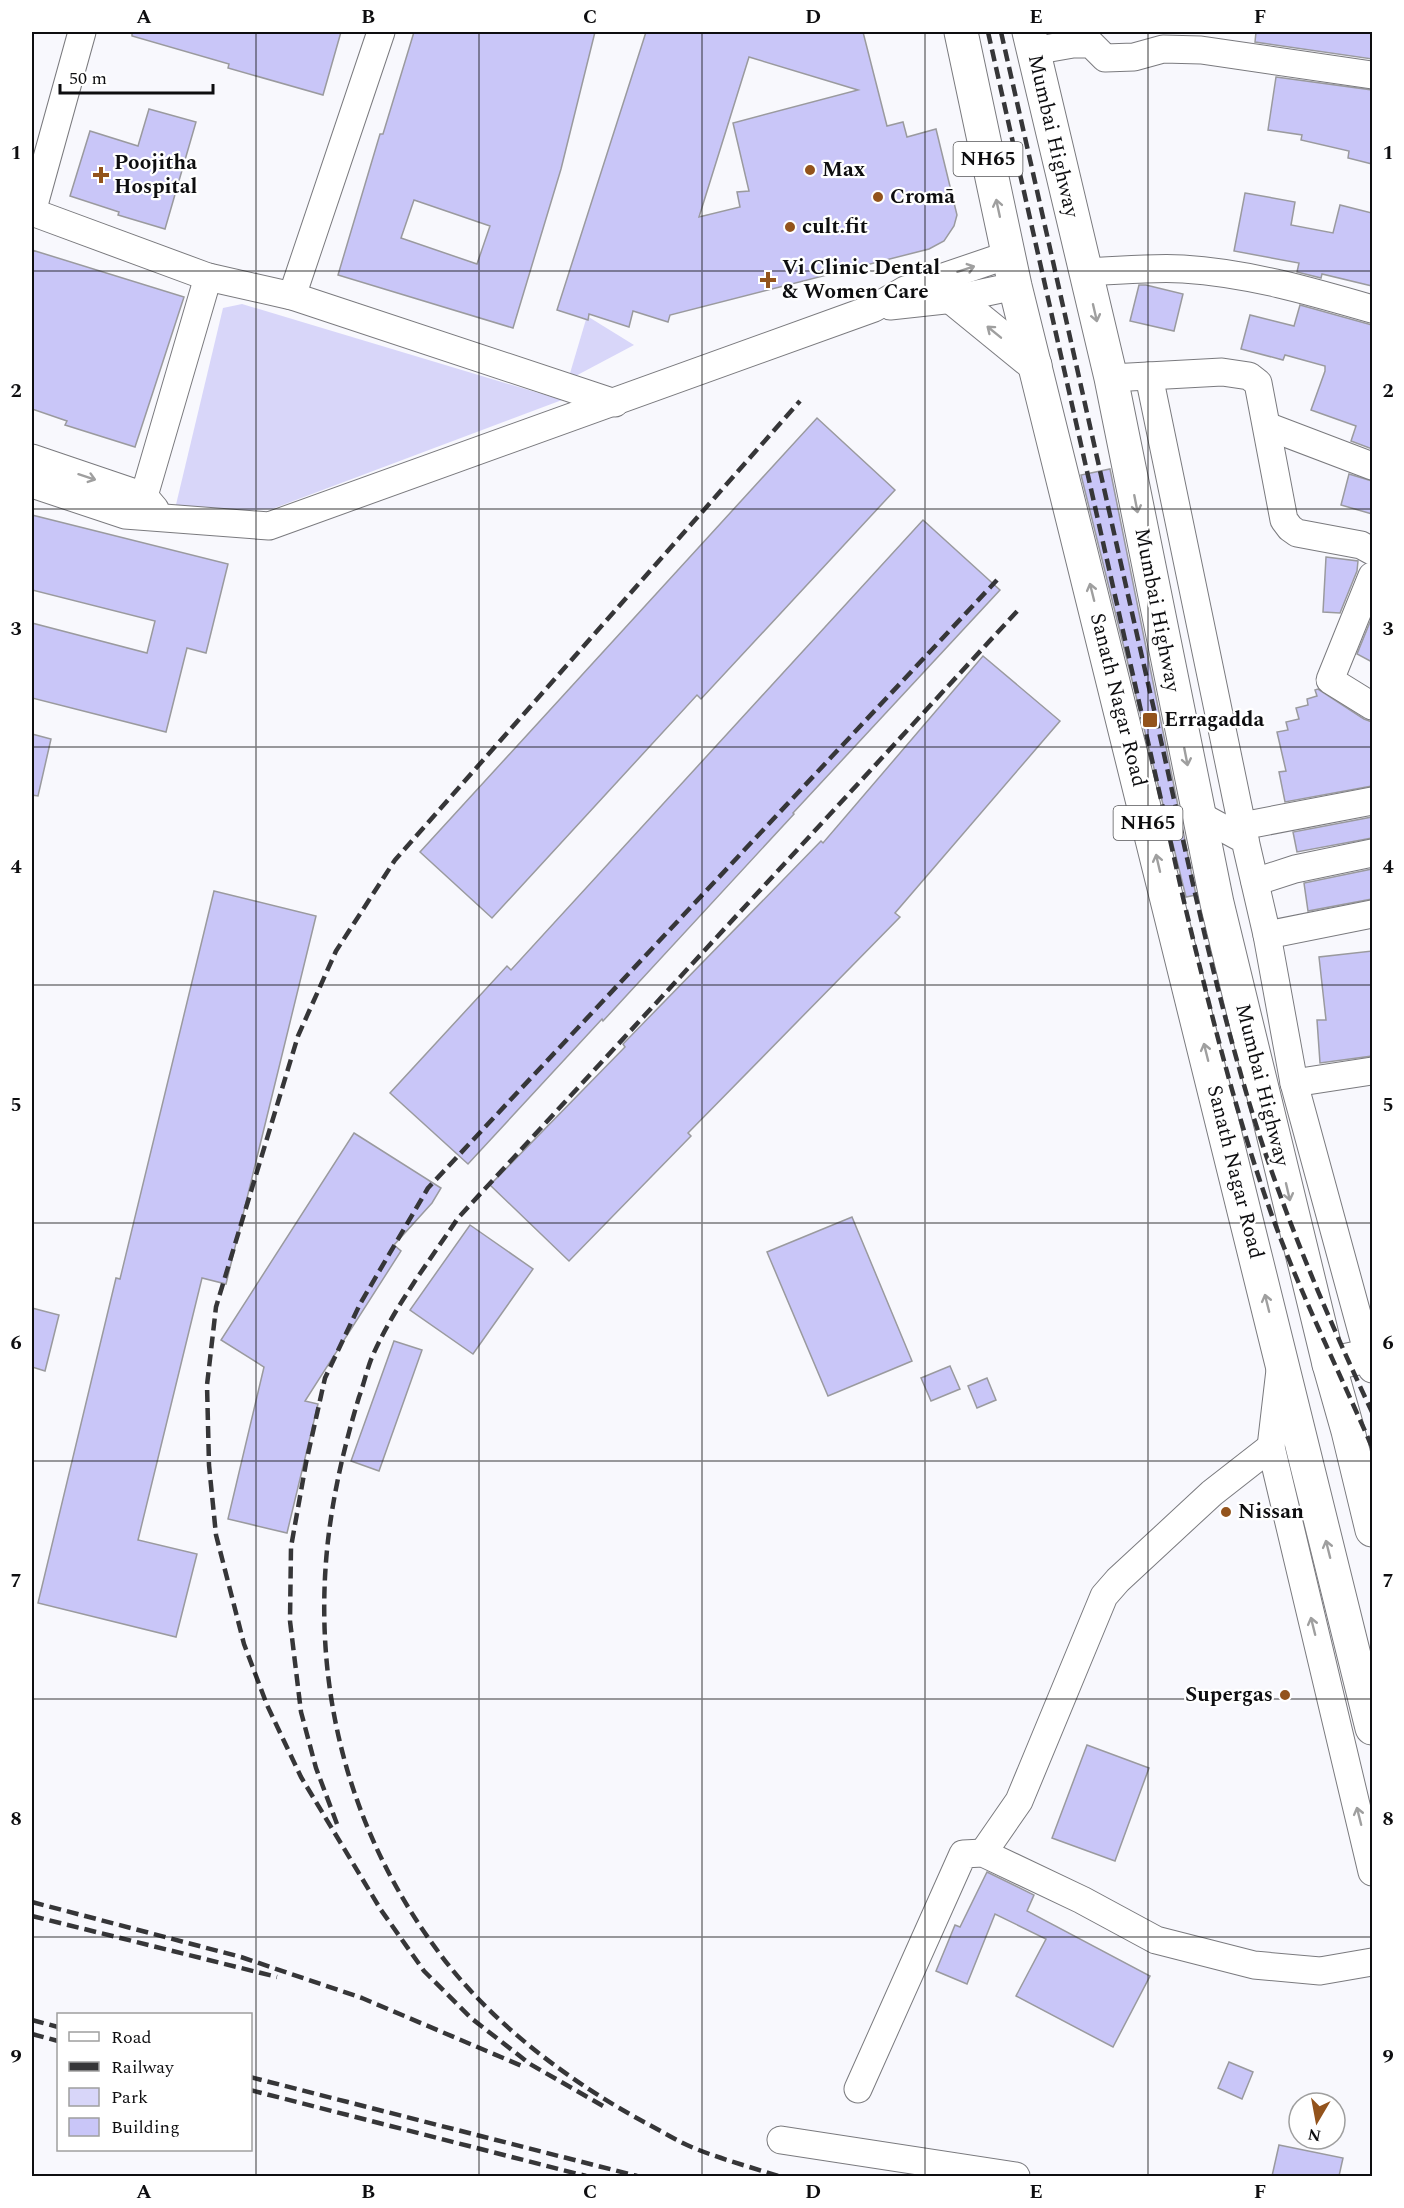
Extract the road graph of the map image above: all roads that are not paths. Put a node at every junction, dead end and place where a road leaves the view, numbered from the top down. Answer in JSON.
{"nodes":[{"id":1,"x":82,"y":32,"type":"edge"},
{"id":2,"x":381,"y":32,"type":"edge"},
{"id":3,"x":961,"y":32,"type":"edge"},
{"id":4,"x":1031,"y":41,"type":"edge"},
{"id":5,"x":1372,"y":75,"type":"edge"},
{"id":6,"x":32,"y":212,"type":"edge"},
{"id":7,"x":1012,"y":271,"type":"junction"},
{"id":8,"x":1086,"y":272,"type":"junction"},
{"id":9,"x":208,"y":278,"type":"junction"},
{"id":10,"x":292,"y":296,"type":"junction"},
{"id":11,"x":954,"y":299,"type":"junction"},
{"id":12,"x":874,"y":308,"type":"junction"},
{"id":13,"x":1372,"y":309,"type":"edge"},
{"id":14,"x":1035,"y":365,"type":"junction"},
{"id":15,"x":1149,"y":376,"type":"junction"},
{"id":16,"x":1111,"y":378,"type":"junction"},
{"id":17,"x":615,"y":403,"type":"junction"},
{"id":18,"x":1267,"y":426,"type":"junction"},
{"id":19,"x":32,"y":458,"type":"edge"},
{"id":20,"x":1372,"y":466,"type":"edge"},
{"id":21,"x":32,"y":484,"type":"edge"},
{"id":22,"x":144,"y":495,"type":"junction"},
{"id":23,"x":164,"y":519,"type":"junction"},
{"id":24,"x":1372,"y":551,"type":"edge"},
{"id":25,"x":1372,"y":576,"type":"edge"},
{"id":26,"x":1372,"y":706,"type":"edge"},
{"id":27,"x":1372,"y":801,"type":"edge"},
{"id":28,"x":1197,"y":814,"type":"junction"},
{"id":29,"x":1244,"y":833,"type":"junction"},
{"id":30,"x":1372,"y":853,"type":"edge"},
{"id":31,"x":1255,"y":882,"type":"junction"},
{"id":32,"x":1372,"y":914,"type":"edge"},
{"id":33,"x":1267,"y":934,"type":"junction"},
{"id":34,"x":1235,"y":972,"type":"junction"},
{"id":35,"x":1188,"y":983,"type":"junction"},
{"id":36,"x":1372,"y":1071,"type":"edge"},
{"id":37,"x":1294,"y":1083,"type":"junction"},
{"id":38,"x":1272,"y":1124,"type":"junction"},
{"id":39,"x":1226,"y":1134,"type":"junction"},
{"id":40,"x":1371,"y":1364,"type":"edge"},
{"id":41,"x":1332,"y":1374,"type":"junction"},
{"id":42,"x":1286,"y":1444,"type":"junction"},
{"id":43,"x":1372,"y":1530,"type":"edge"},
{"id":44,"x":1372,"y":1728,"type":"edge"},
{"id":45,"x":983,"y":1853,"type":"junction"},
{"id":46,"x":1372,"y":1872,"type":"edge"},
{"id":47,"x":1372,"y":1962,"type":"edge"},
{"id":48,"x":858,"y":2089,"type":"dead end"},
{"id":49,"x":781,"y":2140,"type":"dead end"},
{"id":50,"x":1016,"y":2176,"type":"edge"}],
"edges":[{"from":1,"to":6,"type":"street"},
{"from":2,"to":10,"type":"street"},
{"from":7,"to":3,"type":"main road","number":"NH65","one_way":true},
{"from":4,"to":5,"type":"street"},
{"from":4,"to":8,"type":"main road","name":"Mumbai Highway","number":"NH65"},
{"from":6,"to":9,"type":"street"},
{"from":7,"to":11,"type":"street"},
{"from":12,"to":7,"type":"street","one_way":true},
{"from":7,"to":14,"type":"main road","name":"Sanath Nagar Road","number":"NH65"},
{"from":8,"to":13,"type":"street"},
{"from":8,"to":16,"type":"main road","name":"Mumbai Highway","number":"NH65","one_way":true},
{"from":9,"to":10,"type":"street"},
{"from":9,"to":22,"type":"street"},
{"from":10,"to":17,"type":"street"},
{"from":11,"to":12,"type":"street"},
{"from":14,"to":11,"type":"main road","one_way":true},
{"from":12,"to":17,"type":"street"},
{"from":35,"to":14,"type":"main road","name":"Sanath Nagar Road","number":"NH65","one_way":true},
{"from":15,"to":16,"type":"street"},
{"from":15,"to":18,"type":"street"},
{"from":15,"to":29,"type":"street"},
{"from":16,"to":28,"type":"main road","name":"Mumbai Highway","number":"NH65","one_way":true},
{"from":17,"to":23,"type":"street"},
{"from":18,"to":20,"type":"street"},
{"from":18,"to":24,"type":"street"},
{"from":19,"to":22,"type":"street","one_way":true},
{"from":21,"to":23,"type":"street"},
{"from":22,"to":23,"type":"street"},
{"from":25,"to":26,"type":"street"},
{"from":27,"to":29,"type":"street"},
{"from":28,"to":29,"type":"street"},
{"from":28,"to":34,"type":"main road","name":"Mumbai Highway","number":"NH65"},
{"from":29,"to":31,"type":"street"},
{"from":30,"to":31,"type":"street"},
{"from":31,"to":33,"type":"street"},
{"from":32,"to":33,"type":"street"},
{"from":33,"to":37,"type":"street"},
{"from":34,"to":35,"type":"main road"},
{"from":34,"to":38,"type":"main road","name":"Mumbai Highway","number":"NH65"},
{"from":39,"to":35,"type":"main road","name":"Sanath Nagar Road","number":"NH65","one_way":true},
{"from":36,"to":37,"type":"street"},
{"from":37,"to":40,"type":"street"},
{"from":38,"to":39,"type":"main road"},
{"from":38,"to":41,"type":"main road","name":"Mumbai Highway","number":"NH65","one_way":true},
{"from":42,"to":39,"type":"main road","name":"Sanath Nagar Road","number":"NH65","one_way":true},
{"from":40,"to":41,"type":"main road"},
{"from":41,"to":43,"type":"main road","number":"NH65"},
{"from":44,"to":42,"type":"main road","number":"NH65","one_way":true},
{"from":42,"to":45,"type":"street"},
{"from":46,"to":42,"type":"street","one_way":true},
{"from":45,"to":47,"type":"street"},
{"from":45,"to":48,"type":"street"},
{"from":49,"to":50,"type":"street"}]}
